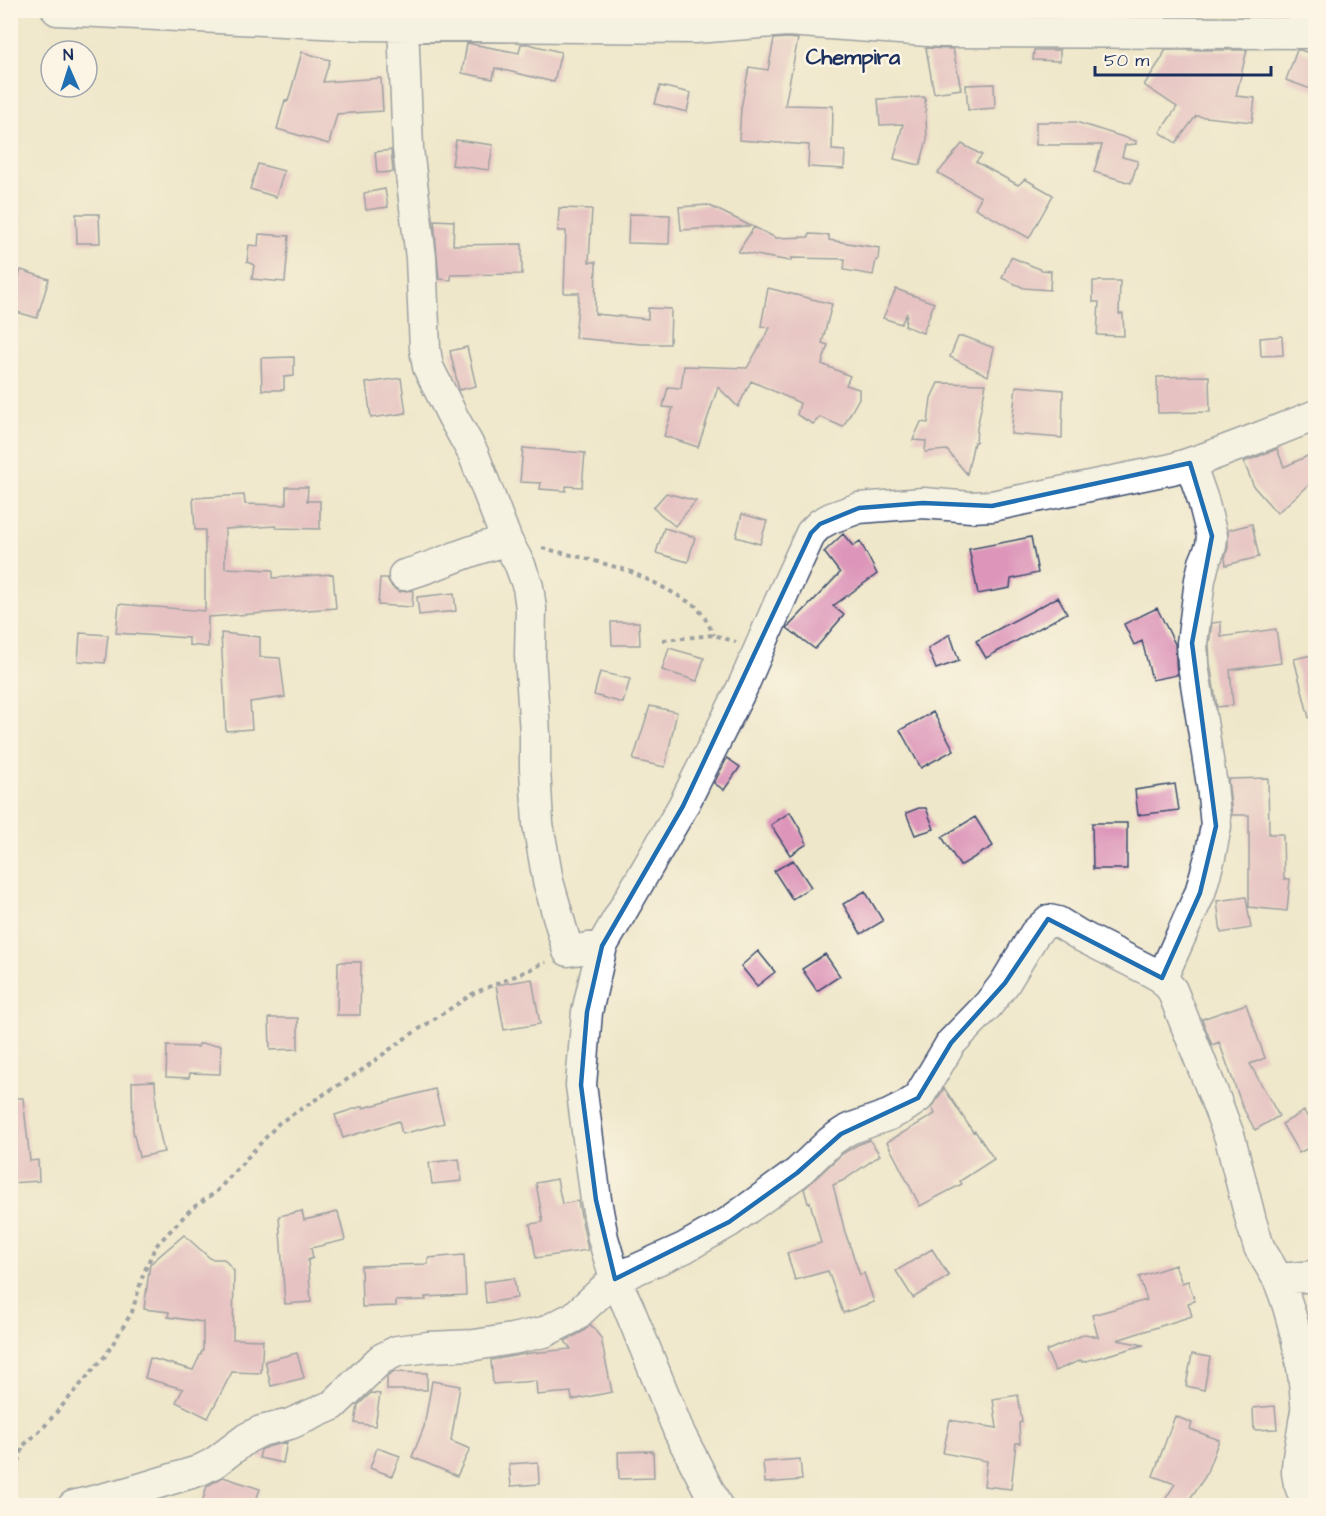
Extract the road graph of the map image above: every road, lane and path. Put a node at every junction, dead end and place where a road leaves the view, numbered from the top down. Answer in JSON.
{"nodes":[{"id":1,"x":57,"y":10,"type":"edge"},
{"id":2,"x":361,"y":18,"type":"edge"},
{"id":3,"x":403,"y":25,"type":"junction"},
{"id":4,"x":1316,"y":33,"type":"edge"},
{"id":5,"x":1316,"y":415,"type":"edge"},
{"id":6,"x":1190,"y":463,"type":"junction"},
{"id":7,"x":507,"y":542,"type":"junction"},
{"id":8,"x":404,"y":575,"type":"dead end"},
{"id":9,"x":663,"y":640,"type":"dead end"},
{"id":10,"x":602,"y":946,"type":"junction"},
{"id":11,"x":568,"y":951,"type":"junction"},
{"id":12,"x":1162,"y":978,"type":"junction"},
{"id":13,"x":1316,"y":1276,"type":"edge"},
{"id":14,"x":615,"y":1278,"type":"junction"},
{"id":15,"x":1278,"y":1279,"type":"junction"},
{"id":16,"x":10,"y":1497,"type":"edge"},
{"id":17,"x":74,"y":1506,"type":"edge"},
{"id":18,"x":717,"y":1506,"type":"edge"},
{"id":19,"x":1311,"y":1506,"type":"edge"}],
"edges":[{"from":1,"to":2,"type":"street"},
{"from":2,"to":3,"type":"street"},
{"from":3,"to":4,"type":"street"},
{"from":3,"to":7,"type":"street"},
{"from":5,"to":6,"type":"street"},
{"from":6,"to":10,"type":"street"},
{"from":6,"to":12,"type":"street"},
{"from":7,"to":8,"type":"street"},
{"from":7,"to":9,"type":"path"},
{"from":7,"to":11,"type":"street"},
{"from":10,"to":11,"type":"street"},
{"from":10,"to":14,"type":"street"},
{"from":11,"to":16,"type":"path"},
{"from":12,"to":14,"type":"street"},
{"from":12,"to":15,"type":"street"},
{"from":13,"to":15,"type":"street"},
{"from":14,"to":17,"type":"street"},
{"from":14,"to":18,"type":"street"},
{"from":15,"to":19,"type":"street"}]}
